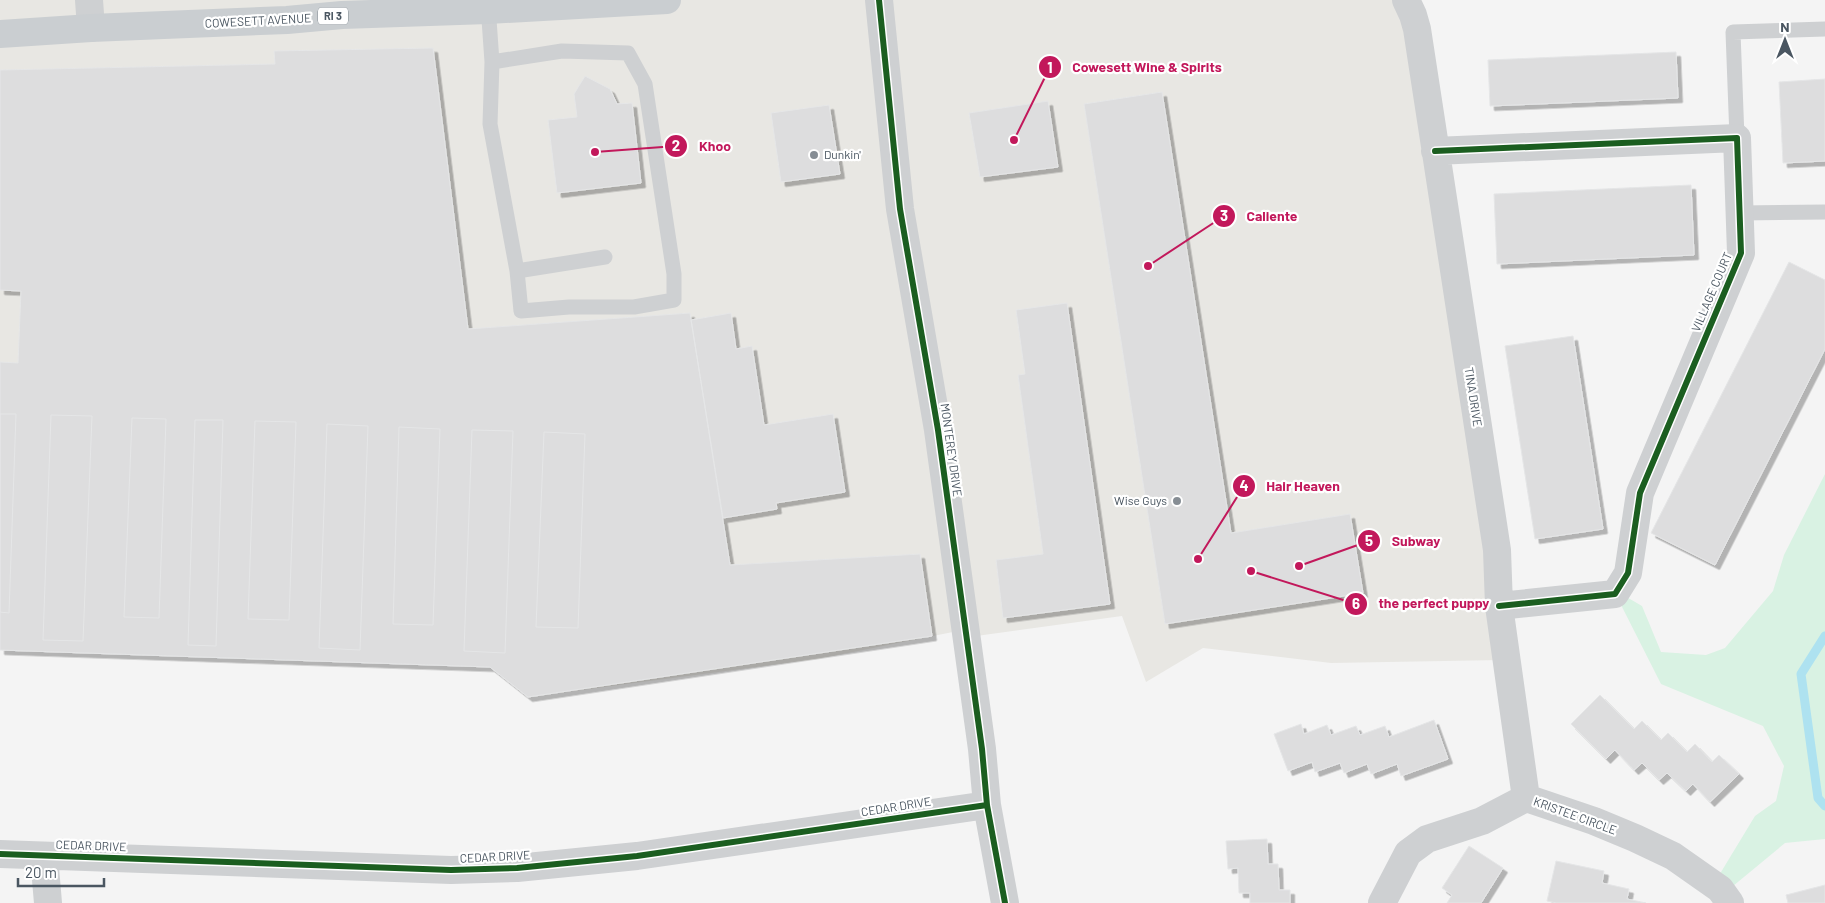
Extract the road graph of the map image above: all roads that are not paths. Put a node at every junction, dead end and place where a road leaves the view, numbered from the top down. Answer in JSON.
{"nodes":[{"id":1,"x":89,"y":0,"type":"edge"},
{"id":2,"x":666,"y":0,"type":"edge"},
{"id":3,"x":879,"y":0,"type":"edge"},
{"id":4,"x":1406,"y":0,"type":"edge"},
{"id":5,"x":530,"y":4,"type":"edge"},
{"id":6,"x":488,"y":5,"type":"edge"},
{"id":7,"x":91,"y":28,"type":"junction"},
{"id":8,"x":1825,"y":29,"type":"edge"},
{"id":9,"x":0,"y":34,"type":"edge"},
{"id":10,"x":492,"y":62,"type":"junction"},
{"id":11,"x":1737,"y":138,"type":"junction"},
{"id":12,"x":1435,"y":151,"type":"junction"},
{"id":13,"x":1740,"y":212,"type":"junction"},
{"id":14,"x":1825,"y":212,"type":"edge"},
{"id":15,"x":606,"y":258,"type":"dead end"},
{"id":16,"x":517,"y":271,"type":"junction"},
{"id":17,"x":1499,"y":606,"type":"junction"},
{"id":18,"x":1526,"y":798,"type":"junction"},
{"id":19,"x":987,"y":805,"type":"junction"},
{"id":20,"x":0,"y":854,"type":"edge"},
{"id":21,"x":44,"y":856,"type":"junction"},
{"id":22,"x":48,"y":903,"type":"edge"},
{"id":23,"x":1005,"y":903,"type":"edge"},
{"id":24,"x":1382,"y":903,"type":"edge"},
{"id":25,"x":1730,"y":903,"type":"edge"}],
"edges":[{"from":1,"to":7,"type":"street"},
{"from":2,"to":5,"type":"main road","name":"COWESETT AVENUE","number":"RI 3"},
{"from":3,"to":19,"type":"street","name":"MONTEREY DRIVE"},
{"from":4,"to":12,"type":"street","name":"TINA DRIVE"},
{"from":5,"to":6,"type":"main road","name":"COWESETT AVENUE","number":"RI 3"},
{"from":6,"to":7,"type":"main road","name":"COWESETT AVENUE","number":"RI 3"},
{"from":6,"to":10,"type":"lane"},
{"from":7,"to":9,"type":"main road","name":"COWESETT AVENUE","number":"RI 3"},
{"from":8,"to":11,"type":"lane"},
{"from":10,"to":16,"type":"lane"},
{"from":10,"to":16,"type":"lane"},
{"from":11,"to":12,"type":"street"},
{"from":11,"to":13,"type":"street","name":"VILLAGE COURT"},
{"from":12,"to":17,"type":"street","name":"TINA DRIVE"},
{"from":13,"to":14,"type":"lane"},
{"from":13,"to":17,"type":"street","name":"VILLAGE COURT"},
{"from":15,"to":16,"type":"lane"},
{"from":17,"to":18,"type":"street","name":"TINA DRIVE"},
{"from":18,"to":24,"type":"street","name":"KRISTEE CIRCLE"},
{"from":18,"to":25,"type":"street","name":"KRISTEE CIRCLE"},
{"from":19,"to":21,"type":"street","name":"CEDAR DRIVE"},
{"from":19,"to":23,"type":"street","name":"MONTEREY DRIVE"},
{"from":20,"to":21,"type":"street","name":"CEDAR DRIVE"},
{"from":21,"to":22,"type":"street"}]}
